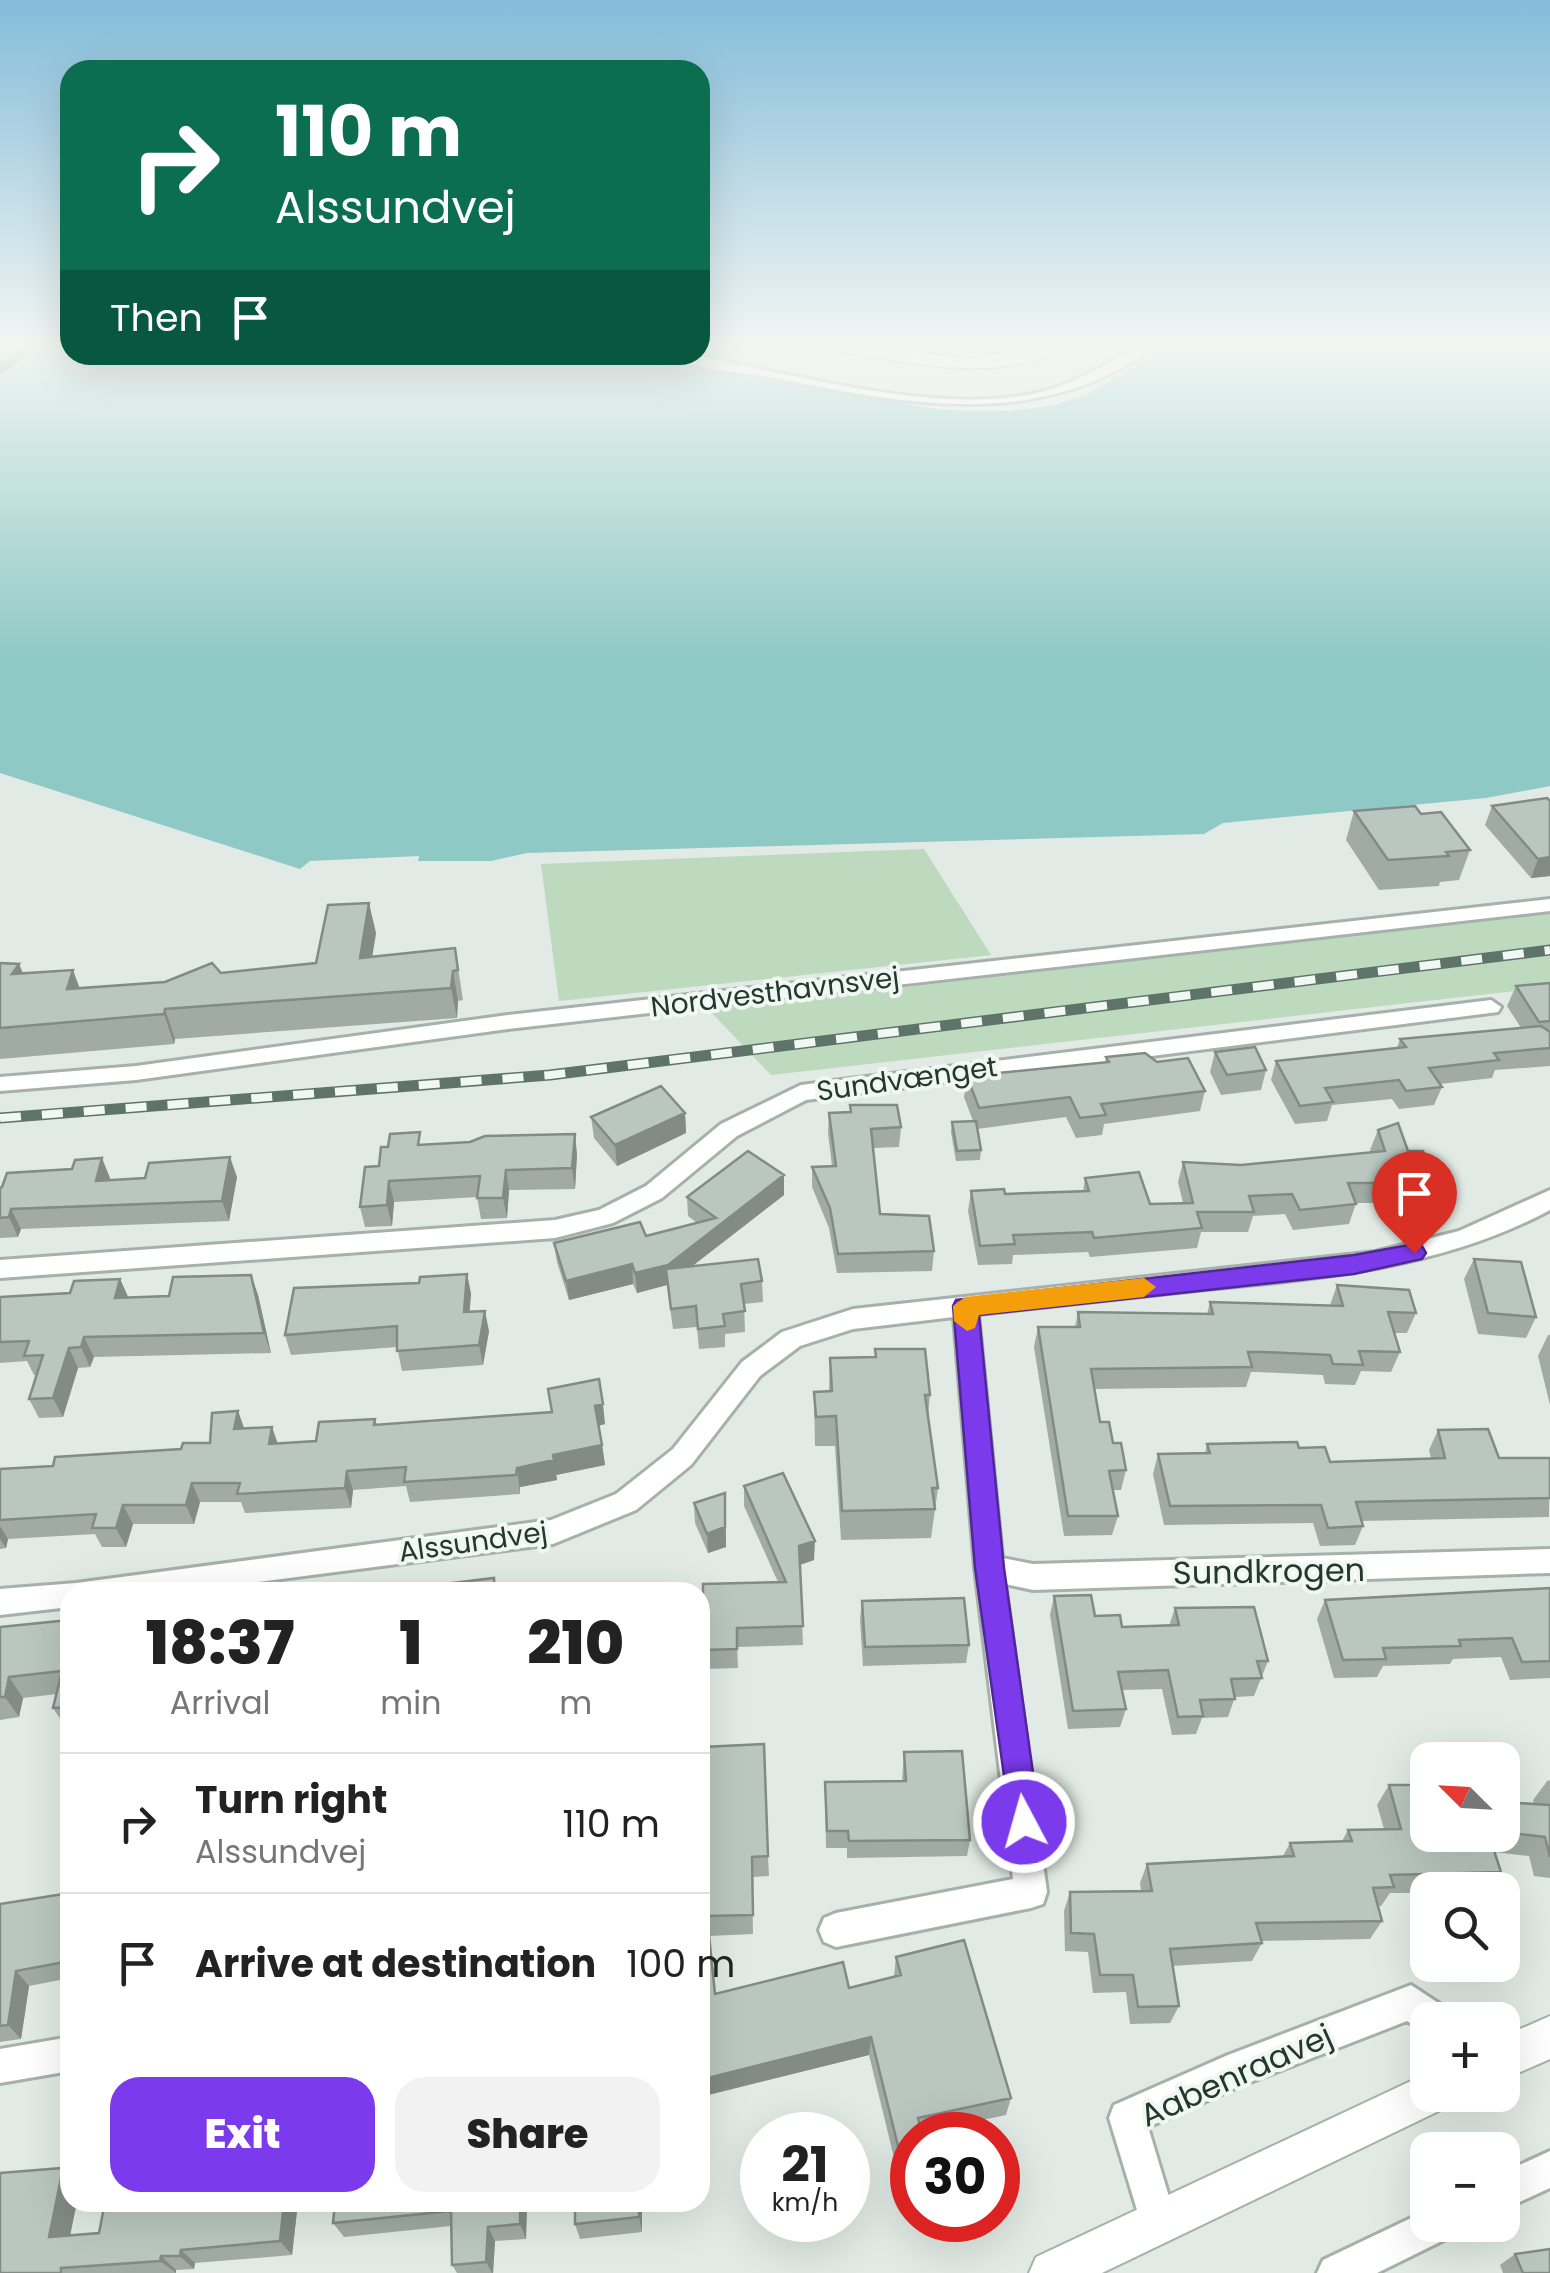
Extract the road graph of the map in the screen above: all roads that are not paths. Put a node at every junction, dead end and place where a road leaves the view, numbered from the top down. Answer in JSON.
{"nodes":[{"id":1,"x":1550,"y":905,"type":"edge"},
{"id":2,"x":1491,"y":1007,"type":"dead end"},
{"id":3,"x":0,"y":1084,"type":"edge"},
{"id":4,"x":1550,"y":1200,"type":"edge"},
{"id":5,"x":0,"y":1269,"type":"edge"},
{"id":6,"x":965,"y":1306,"type":"junction"},
{"id":7,"x":1550,"y":1561,"type":"edge"},
{"id":8,"x":989,"y":1568,"type":"junction"},
{"id":9,"x":164,"y":1582,"type":"edge"},
{"id":10,"x":60,"y":1595,"type":"edge"},
{"id":11,"x":0,"y":1602,"type":"edge"},
{"id":12,"x":836,"y":1930,"type":"dead end"},
{"id":13,"x":1410,"y":2003,"type":"edge"},
{"id":14,"x":1550,"y":2036,"type":"edge"},
{"id":15,"x":1520,"y":2050,"type":"edge"},
{"id":16,"x":60,"y":2056,"type":"edge"},
{"id":17,"x":0,"y":2066,"type":"edge"},
{"id":18,"x":1410,"y":2102,"type":"edge"},
{"id":19,"x":1550,"y":2168,"type":"edge"},
{"id":20,"x":1520,"y":2183,"type":"edge"},
{"id":21,"x":1157,"y":2220,"type":"junction"},
{"id":22,"x":1410,"y":2237,"type":"edge"},
{"id":23,"x":1052,"y":2273,"type":"edge"},
{"id":24,"x":1336,"y":2273,"type":"edge"}],
"edges":[{"from":1,"to":3,"type":"street","name":"Nordvesthavnsvej"},
{"from":2,"to":5,"type":"street","name":"Sundvænget"},
{"from":4,"to":6,"type":"street","name":"Alssundvej"},
{"from":6,"to":8,"type":"street"},
{"from":6,"to":9,"type":"street","name":"Alssundvej"},
{"from":7,"to":8,"type":"street","name":"Sundkrogen"},
{"from":8,"to":12,"type":"street"},
{"from":10,"to":11,"type":"street"},
{"from":13,"to":21,"type":"street","name":"Aabenraavej"},
{"from":14,"to":15,"type":"street"},
{"from":16,"to":17,"type":"street"},
{"from":18,"to":21,"type":"street"},
{"from":19,"to":20,"type":"street"},
{"from":21,"to":23,"type":"street"},
{"from":22,"to":24,"type":"street"}]}
